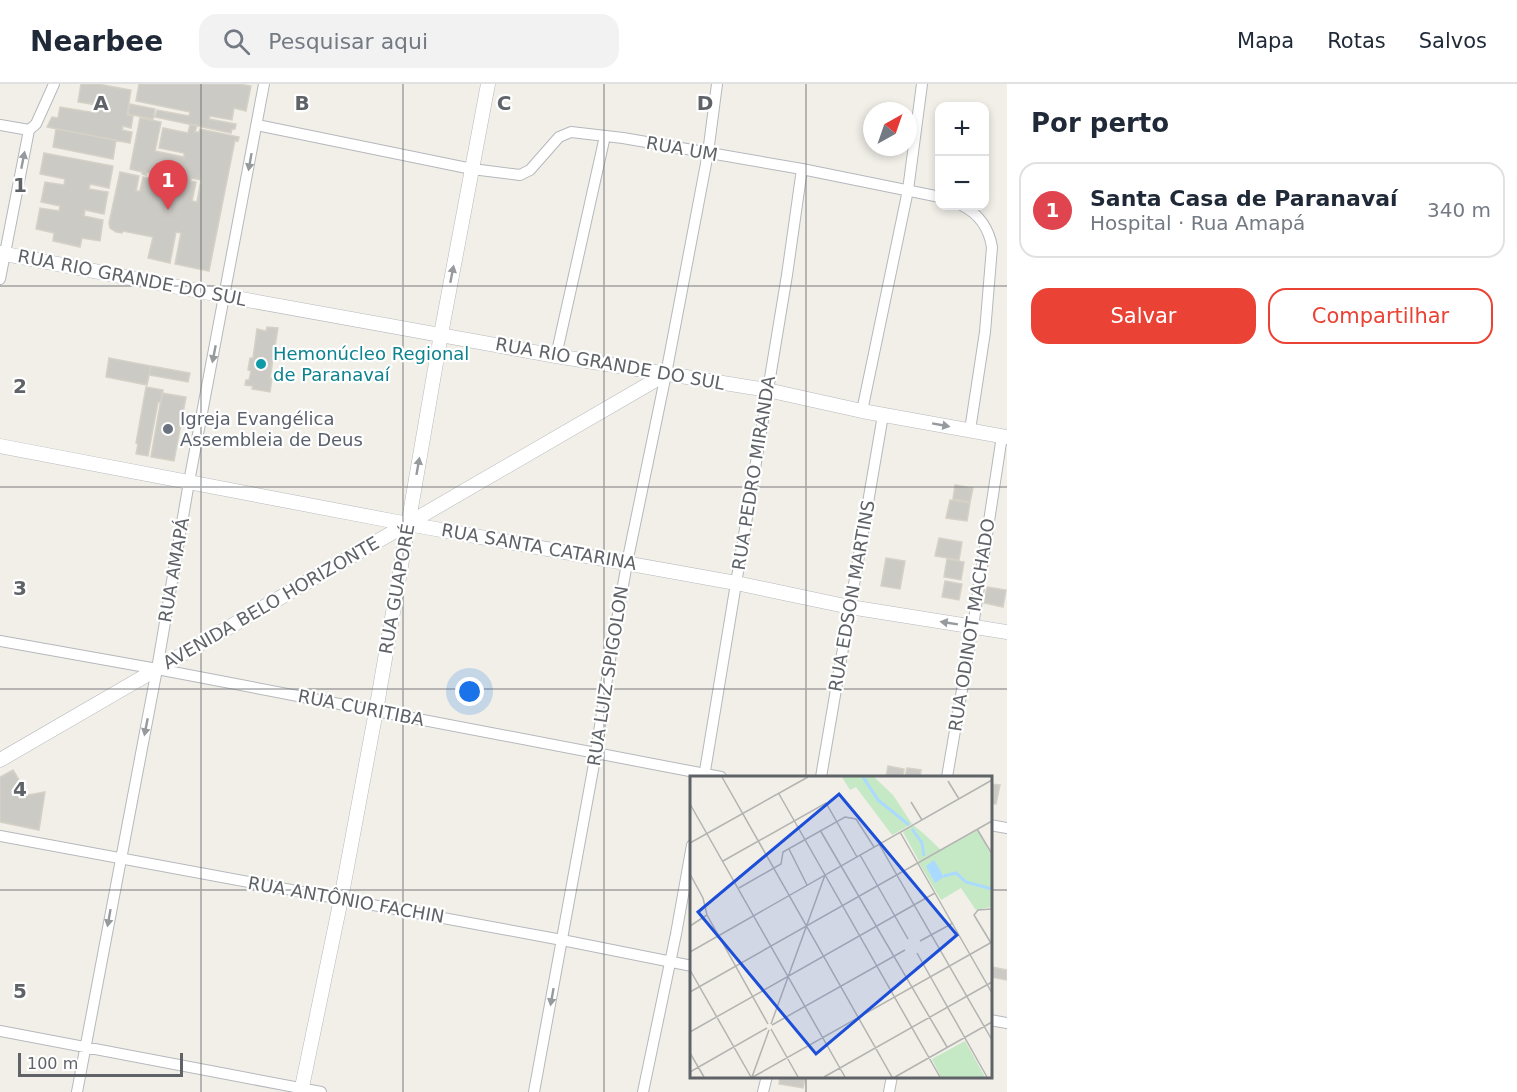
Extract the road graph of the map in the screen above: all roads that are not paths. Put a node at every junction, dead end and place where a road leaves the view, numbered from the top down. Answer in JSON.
{"nodes":[{"id":1,"x":54,"y":84,"type":"edge"},
{"id":2,"x":264,"y":84,"type":"edge"},
{"id":3,"x":488,"y":84,"type":"edge"},
{"id":4,"x":717,"y":84,"type":"edge"},
{"id":5,"x":922,"y":84,"type":"edge"},
{"id":6,"x":0,"y":125,"type":"edge"},
{"id":7,"x":256,"y":125,"type":"junction"},
{"id":8,"x":29,"y":130,"type":"junction"},
{"id":9,"x":605,"y":136,"type":"junction"},
{"id":10,"x":708,"y":153,"type":"junction"},
{"id":11,"x":472,"y":169,"type":"junction"},
{"id":12,"x":802,"y":169,"type":"junction"},
{"id":13,"x":908,"y":190,"type":"junction"},
{"id":14,"x":935,"y":196,"type":"edge"},
{"id":15,"x":972,"y":210,"type":"edge"},
{"id":16,"x":2,"y":253,"type":"edge"},
{"id":17,"x":0,"y":279,"type":"edge"},
{"id":18,"x":225,"y":296,"type":"junction"},
{"id":19,"x":441,"y":334,"type":"junction"},
{"id":20,"x":556,"y":356,"type":"junction"},
{"id":21,"x":666,"y":374,"type":"junction"},
{"id":22,"x":767,"y":390,"type":"junction"},
{"id":23,"x":862,"y":411,"type":"junction"},
{"id":24,"x":883,"y":415,"type":"junction"},
{"id":25,"x":970,"y":430,"type":"junction"},
{"id":26,"x":1004,"y":437,"type":"edge"},
{"id":27,"x":0,"y":446,"type":"edge"},
{"id":28,"x":189,"y":482,"type":"junction"},
{"id":29,"x":408,"y":524,"type":"junction"},
{"id":30,"x":627,"y":563,"type":"junction"},
{"id":31,"x":736,"y":583,"type":"junction"},
{"id":32,"x":850,"y":607,"type":"junction"},
{"id":33,"x":973,"y":626,"type":"junction"},
{"id":34,"x":1007,"y":632,"type":"edge"},
{"id":35,"x":0,"y":641,"type":"edge"},
{"id":36,"x":157,"y":669,"type":"junction"},
{"id":37,"x":376,"y":711,"type":"junction"},
{"id":38,"x":596,"y":753,"type":"junction"},
{"id":39,"x":0,"y":760,"type":"edge"},
{"id":40,"x":704,"y":776,"type":"edge"},
{"id":41,"x":821,"y":776,"type":"edge"},
{"id":42,"x":947,"y":776,"type":"edge"},
{"id":43,"x":992,"y":825,"type":"edge"},
{"id":44,"x":1007,"y":828,"type":"edge"},
{"id":45,"x":0,"y":836,"type":"edge"},
{"id":46,"x":690,"y":856,"type":"edge"},
{"id":47,"x":120,"y":859,"type":"junction"},
{"id":48,"x":341,"y":899,"type":"junction"},
{"id":49,"x":562,"y":940,"type":"junction"},
{"id":50,"x":670,"y":962,"type":"junction"},
{"id":51,"x":690,"y":966,"type":"edge"},
{"id":52,"x":992,"y":1020,"type":"edge"},
{"id":53,"x":1007,"y":1023,"type":"edge"},
{"id":54,"x":0,"y":1031,"type":"edge"},
{"id":55,"x":86,"y":1046,"type":"junction"},
{"id":56,"x":767,"y":1077,"type":"edge"},
{"id":57,"x":892,"y":1077,"type":"edge"},
{"id":58,"x":301,"y":1090,"type":"edge"},
{"id":59,"x":77,"y":1092,"type":"edge"},
{"id":60,"x":321,"y":1092,"type":"edge"},
{"id":61,"x":534,"y":1092,"type":"edge"},
{"id":62,"x":642,"y":1092,"type":"edge"},
{"id":63,"x":763,"y":1092,"type":"edge"},
{"id":64,"x":889,"y":1092,"type":"edge"}],
"edges":[{"from":1,"to":8,"type":"street"},
{"from":2,"to":7,"type":"street","name":"RUA AMAPÁ"},
{"from":3,"to":11,"type":"street","name":"RUA GUAPORÉ"},
{"from":4,"to":10,"type":"street","name":"RUA LUIZ SPIGOLON"},
{"from":5,"to":13,"type":"street"},
{"from":6,"to":8,"type":"street"},
{"from":7,"to":11,"type":"street"},
{"from":7,"to":18,"type":"street","name":"RUA AMAPÁ","one_way":true},
{"from":16,"to":8,"type":"street","one_way":true},
{"from":9,"to":10,"type":"street","name":"RUA UM"},
{"from":9,"to":11,"type":"street","name":"RUA UM"},
{"from":9,"to":20,"type":"street"},
{"from":10,"to":12,"type":"street","name":"RUA UM"},
{"from":10,"to":21,"type":"street","name":"RUA LUIZ SPIGOLON"},
{"from":19,"to":11,"type":"street","name":"RUA GUAPORÉ","one_way":true},
{"from":12,"to":13,"type":"street","name":"RUA UM"},
{"from":12,"to":22,"type":"street","name":"RUA PEDRO MIRANDA"},
{"from":13,"to":14,"type":"street","name":"RUA UM"},
{"from":13,"to":23,"type":"street"},
{"from":15,"to":25,"type":"street"},
{"from":16,"to":17,"type":"street"},
{"from":16,"to":18,"type":"street","name":"RUA RIO GRANDE DO SUL"},
{"from":18,"to":19,"type":"street","name":"RUA RIO GRANDE DO SUL"},
{"from":18,"to":28,"type":"street","name":"RUA AMAPÁ","one_way":true},
{"from":19,"to":20,"type":"street","name":"RUA RIO GRANDE DO SUL"},
{"from":29,"to":19,"type":"street","name":"RUA GUAPORÉ","one_way":true},
{"from":20,"to":21,"type":"street","name":"RUA RIO GRANDE DO SUL"},
{"from":21,"to":22,"type":"street","name":"RUA RIO GRANDE DO SUL"},
{"from":21,"to":29,"type":"street","name":"AVENIDA BELO HORIZONTE"},
{"from":21,"to":30,"type":"street","name":"RUA LUIZ SPIGOLON"},
{"from":22,"to":23,"type":"street","name":"RUA RIO GRANDE DO SUL"},
{"from":22,"to":31,"type":"street","name":"RUA PEDRO MIRANDA"},
{"from":23,"to":24,"type":"street","name":"RUA RIO GRANDE DO SUL"},
{"from":24,"to":25,"type":"street","name":"RUA RIO GRANDE DO SUL","one_way":true},
{"from":24,"to":32,"type":"street","name":"RUA EDSON MARTINS"},
{"from":25,"to":26,"type":"street","name":"RUA RIO GRANDE DO SUL"},
{"from":26,"to":33,"type":"street","name":"RUA ODINOT MACHADO"},
{"from":27,"to":28,"type":"street","name":"RUA SANTA CATARINA"},
{"from":28,"to":29,"type":"street","name":"RUA SANTA CATARINA"},
{"from":28,"to":36,"type":"street","name":"RUA AMAPÁ"},
{"from":29,"to":30,"type":"street","name":"RUA SANTA CATARINA"},
{"from":29,"to":36,"type":"street","name":"AVENIDA BELO HORIZONTE"},
{"from":29,"to":37,"type":"street","name":"RUA GUAPORÉ"},
{"from":30,"to":31,"type":"street","name":"RUA SANTA CATARINA"},
{"from":30,"to":38,"type":"street","name":"RUA LUIZ SPIGOLON"},
{"from":31,"to":32,"type":"street","name":"RUA SANTA CATARINA"},
{"from":31,"to":40,"type":"street","name":"RUA PEDRO MIRANDA"},
{"from":33,"to":32,"type":"street","name":"RUA SANTA CATARINA","one_way":true},
{"from":32,"to":41,"type":"street","name":"RUA EDSON MARTINS"},
{"from":33,"to":34,"type":"street","name":"RUA SANTA CATARINA"},
{"from":33,"to":42,"type":"street","name":"RUA ODINOT MACHADO"},
{"from":35,"to":36,"type":"street","name":"RUA CURITIBA"},
{"from":36,"to":37,"type":"street","name":"RUA CURITIBA"},
{"from":36,"to":39,"type":"street","name":"AVENIDA BELO HORIZONTE"},
{"from":36,"to":47,"type":"street","name":"RUA AMAPÁ","one_way":true},
{"from":37,"to":38,"type":"street","name":"RUA CURITIBA"},
{"from":37,"to":48,"type":"street","name":"RUA GUAPORÉ"},
{"from":38,"to":40,"type":"street","name":"RUA CURITIBA"},
{"from":38,"to":49,"type":"street","name":"RUA LUIZ SPIGOLON"},
{"from":43,"to":44,"type":"street"},
{"from":45,"to":47,"type":"street","name":"RUA ANTÔNIO FACHIN"},
{"from":46,"to":50,"type":"street"},
{"from":47,"to":48,"type":"street","name":"RUA ANTÔNIO FACHIN"},
{"from":47,"to":55,"type":"street","name":"RUA AMAPÁ","one_way":true},
{"from":48,"to":49,"type":"street","name":"RUA ANTÔNIO FACHIN"},
{"from":48,"to":58,"type":"street","name":"RUA GUAPORÉ"},
{"from":49,"to":50,"type":"street","name":"RUA ANTÔNIO FACHIN"},
{"from":49,"to":61,"type":"street","name":"RUA LUIZ SPIGOLON","one_way":true},
{"from":50,"to":51,"type":"street","name":"RUA ANTÔNIO FACHIN"},
{"from":50,"to":62,"type":"street"},
{"from":52,"to":53,"type":"street"},
{"from":54,"to":55,"type":"street"},
{"from":55,"to":58,"type":"street"},
{"from":55,"to":59,"type":"street","name":"RUA AMAPÁ"},
{"from":56,"to":63,"type":"street"},
{"from":57,"to":64,"type":"street"},
{"from":58,"to":60,"type":"street"}]}
